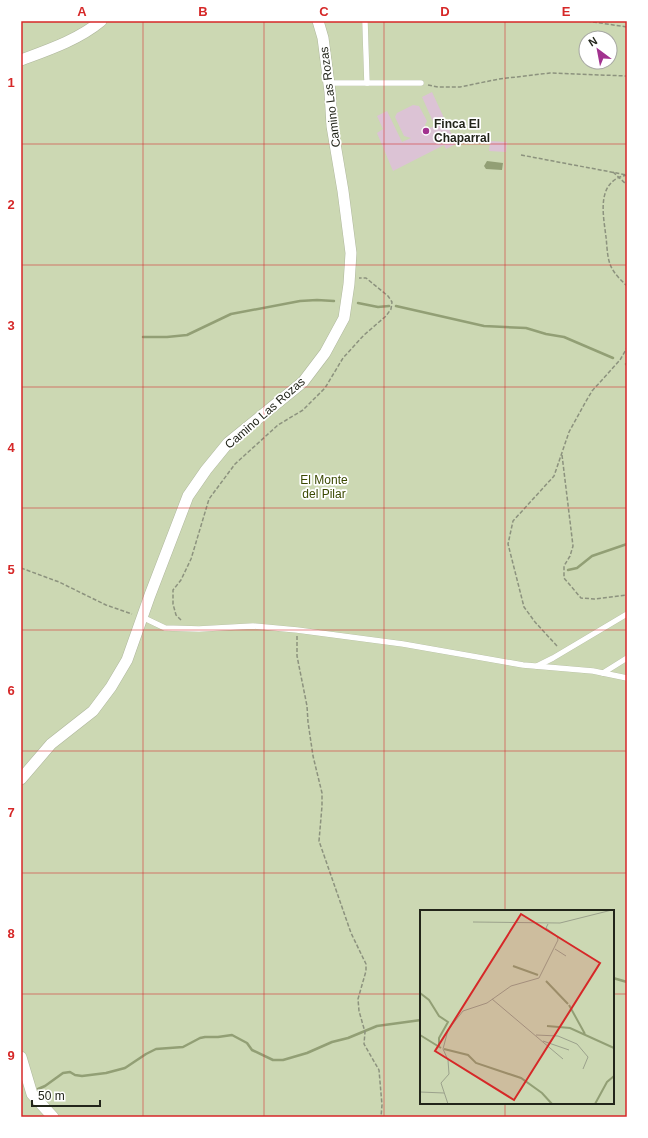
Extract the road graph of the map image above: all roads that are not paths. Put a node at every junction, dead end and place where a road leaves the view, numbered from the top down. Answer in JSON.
{"nodes":[{"id":1,"x":101,"y":21,"type":"edge"},
{"id":2,"x":318,"y":21,"type":"edge"},
{"id":3,"x":365,"y":22,"type":"edge"},
{"id":4,"x":21,"y":60,"type":"edge"},
{"id":5,"x":329,"y":83,"type":"junction"},
{"id":6,"x":367,"y":83,"type":"junction"},
{"id":7,"x":421,"y":83,"type":"road end"},
{"id":8,"x":627,"y":614,"type":"edge"},
{"id":9,"x":142,"y":617,"type":"junction"},
{"id":10,"x":627,"y":658,"type":"edge"},
{"id":11,"x":536,"y":666,"type":"junction"},
{"id":12,"x":603,"y":673,"type":"junction"},
{"id":13,"x":627,"y":678,"type":"edge"},
{"id":14,"x":21,"y":779,"type":"edge"},
{"id":15,"x":21,"y":1057,"type":"edge"},
{"id":16,"x":53,"y":1117,"type":"edge"}],
"edges":[{"from":1,"to":4,"type":"street"},
{"from":2,"to":5,"type":"street","name":"Camino Las Rozas"},
{"from":3,"to":6,"type":"lane"},
{"from":5,"to":6,"type":"lane"},
{"from":5,"to":9,"type":"street","name":"Camino Las Rozas"},
{"from":6,"to":7,"type":"lane"},
{"from":8,"to":11,"type":"lane"},
{"from":9,"to":11,"type":"lane"},
{"from":9,"to":14,"type":"street","name":"Camino Las Rozas"},
{"from":10,"to":12,"type":"lane"},
{"from":11,"to":12,"type":"lane"},
{"from":12,"to":13,"type":"lane"},
{"from":15,"to":16,"type":"street"}]}
